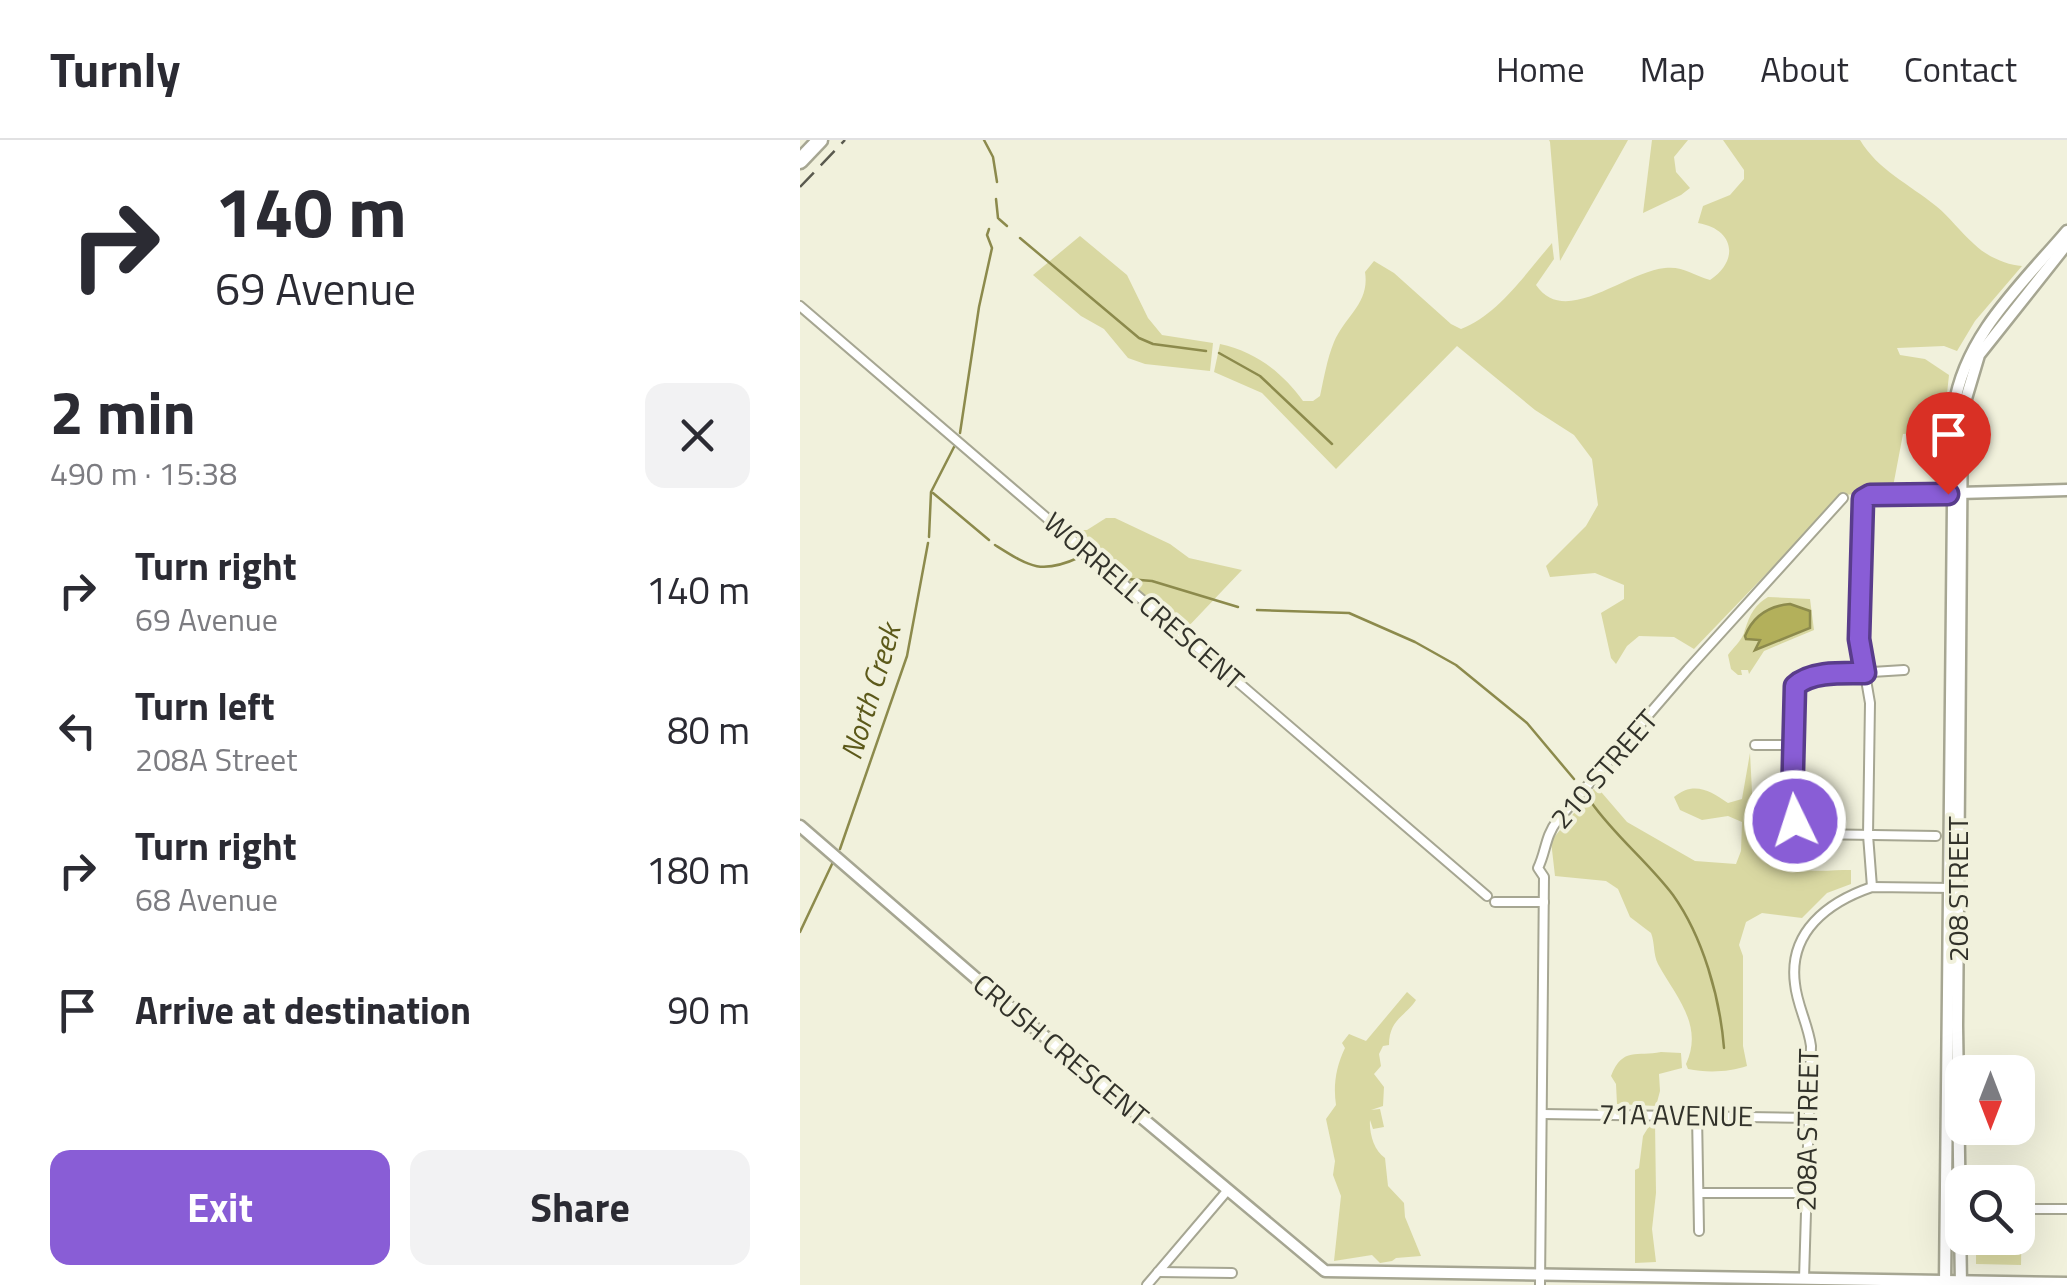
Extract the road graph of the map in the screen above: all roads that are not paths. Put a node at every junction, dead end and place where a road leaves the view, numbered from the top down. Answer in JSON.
{"nodes":[{"id":1,"x":820,"y":140,"type":"edge"},
{"id":2,"x":800,"y":161,"type":"edge"},
{"id":3,"x":2067,"y":231,"type":"edge"},
{"id":4,"x":2067,"y":244,"type":"edge"},
{"id":5,"x":800,"y":306,"type":"edge"},
{"id":6,"x":2067,"y":490,"type":"edge"},
{"id":7,"x":1956,"y":493,"type":"junction"},
{"id":8,"x":1843,"y":498,"type":"dead end"},
{"id":9,"x":1904,"y":670,"type":"dead end"},
{"id":10,"x":1865,"y":673,"type":"junction"},
{"id":11,"x":1755,"y":745,"type":"dead end"},
{"id":12,"x":1792,"y":745,"type":"junction"},
{"id":13,"x":800,"y":826,"type":"edge"},
{"id":14,"x":1868,"y":836,"type":"junction"},
{"id":15,"x":1936,"y":836,"type":"dead end"},
{"id":16,"x":1872,"y":887,"type":"junction"},
{"id":17,"x":1953,"y":888,"type":"junction"},
{"id":18,"x":1544,"y":902,"type":"junction"},
{"id":19,"x":1542,"y":1114,"type":"junction"},
{"id":20,"x":1697,"y":1114,"type":"junction"},
{"id":21,"x":1811,"y":1118,"type":"junction"},
{"id":22,"x":1959,"y":1165,"type":"edge"},
{"id":23,"x":1944,"y":1182,"type":"junction"},
{"id":24,"x":1226,"y":1191,"type":"junction"},
{"id":25,"x":1700,"y":1192,"type":"junction"},
{"id":26,"x":1806,"y":1194,"type":"junction"},
{"id":27,"x":2035,"y":1208,"type":"edge"},
{"id":28,"x":2067,"y":1209,"type":"edge"},
{"id":29,"x":1699,"y":1231,"type":"dead end"},
{"id":30,"x":1961,"y":1255,"type":"edge"},
{"id":31,"x":1158,"y":1272,"type":"junction"},
{"id":32,"x":1232,"y":1273,"type":"dead end"},
{"id":33,"x":1804,"y":1279,"type":"junction"},
{"id":34,"x":1540,"y":1280,"type":"edge"},
{"id":35,"x":1648,"y":1281,"type":"edge"},
{"id":36,"x":2067,"y":1283,"type":"edge"},
{"id":37,"x":1945,"y":1284,"type":"edge"},
{"id":38,"x":1961,"y":1284,"type":"edge"},
{"id":39,"x":1147,"y":1285,"type":"edge"}],
"edges":[{"from":1,"to":2,"type":"highway"},
{"from":3,"to":7,"type":"main road"},
{"from":4,"to":7,"type":"main road"},
{"from":5,"to":18,"type":"street","name":"WORRELL CRESCENT"},
{"from":6,"to":7,"type":"main road"},
{"from":7,"to":10,"type":"street"},
{"from":7,"to":17,"type":"main road","name":"208 STREET"},
{"from":8,"to":18,"type":"street","name":"210 STREET"},
{"from":9,"to":10,"type":"street"},
{"from":10,"to":12,"type":"street"},
{"from":10,"to":14,"type":"street"},
{"from":11,"to":12,"type":"street"},
{"from":12,"to":14,"type":"street"},
{"from":13,"to":24,"type":"main road","name":"CRUSH CRESCENT"},
{"from":14,"to":15,"type":"street"},
{"from":14,"to":16,"type":"street"},
{"from":16,"to":17,"type":"street"},
{"from":16,"to":21,"type":"street","name":"208A STREET"},
{"from":17,"to":22,"type":"main road","name":"208 STREET"},
{"from":17,"to":23,"type":"main road","name":"208 STREET"},
{"from":18,"to":19,"type":"street","name":"210 STREET"},
{"from":19,"to":20,"type":"street","name":"71A AVENUE"},
{"from":19,"to":34,"type":"street","name":"210 STREET"},
{"from":20,"to":21,"type":"street","name":"71A AVENUE"},
{"from":20,"to":25,"type":"street"},
{"from":21,"to":26,"type":"street","name":"208A STREET"},
{"from":23,"to":37,"type":"main road","name":"208 STREET"},
{"from":23,"to":38,"type":"main road"},
{"from":24,"to":31,"type":"street"},
{"from":24,"to":34,"type":"main road","name":"CRUSH CRESCENT"},
{"from":25,"to":26,"type":"street"},
{"from":25,"to":29,"type":"street"},
{"from":26,"to":33,"type":"street","name":"208A STREET"},
{"from":27,"to":28,"type":"street"},
{"from":30,"to":38,"type":"main road","name":"208 STREET"},
{"from":31,"to":32,"type":"street"},
{"from":31,"to":39,"type":"street"},
{"from":33,"to":35,"type":"main road"},
{"from":33,"to":37,"type":"main road"},
{"from":34,"to":35,"type":"main road"},
{"from":36,"to":38,"type":"main road"},
{"from":37,"to":38,"type":"main road"}]}
